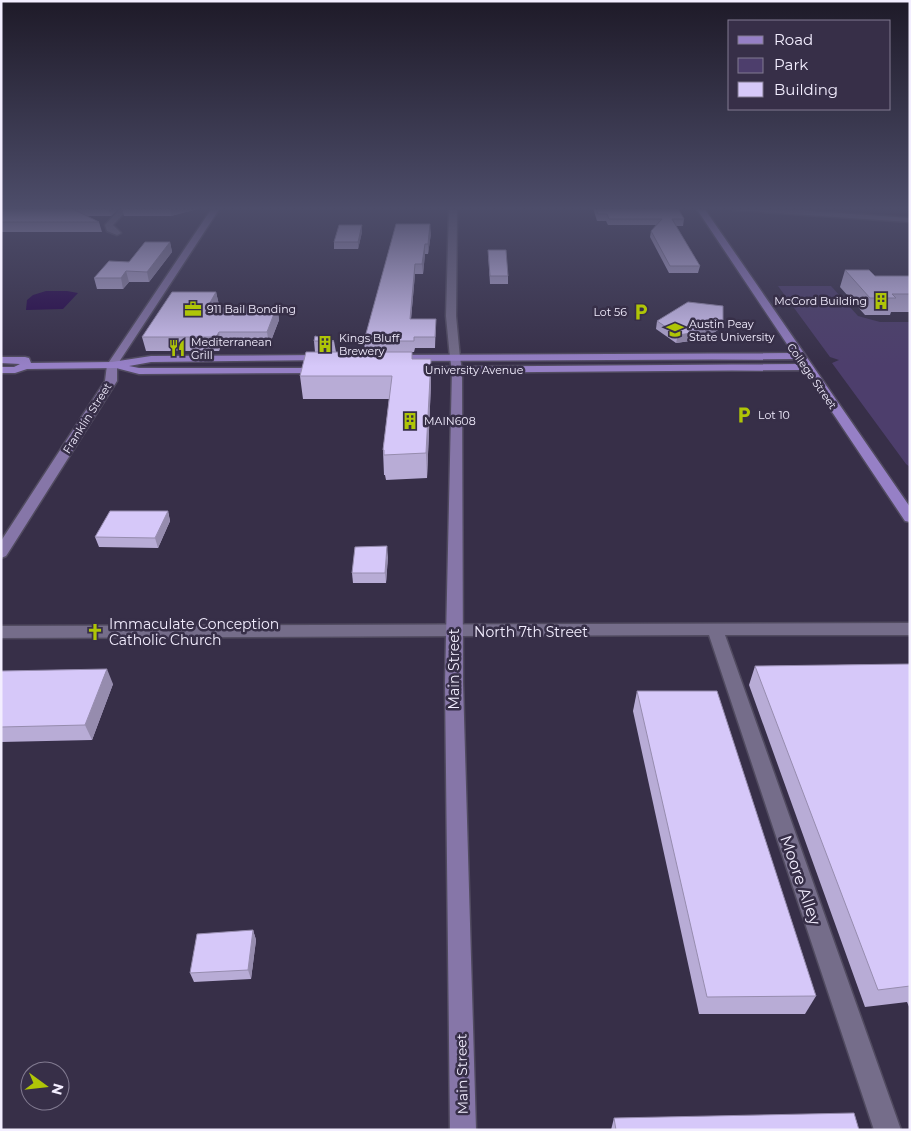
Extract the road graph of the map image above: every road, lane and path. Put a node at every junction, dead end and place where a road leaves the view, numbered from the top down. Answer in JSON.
{"nodes":[{"id":1,"x":181,"y":261,"type":"edge"},
{"id":2,"x":452,"y":261,"type":"edge"},
{"id":3,"x":736,"y":261,"type":"edge"},
{"id":4,"x":800,"y":356,"type":"junction"},
{"id":5,"x":337,"y":358,"type":"edge"},
{"id":6,"x":386,"y":358,"type":"edge"},
{"id":7,"x":1,"y":360,"type":"edge"},
{"id":8,"x":456,"y":364,"type":"junction"},
{"id":9,"x":112,"y":365,"type":"junction"},
{"id":10,"x":26,"y":366,"type":"junction"},
{"id":11,"x":807,"y":367,"type":"junction"},
{"id":12,"x":1,"y":370,"type":"edge"},
{"id":13,"x":332,"y":370,"type":"edge"},
{"id":14,"x":399,"y":370,"type":"edge"},
{"id":15,"x":910,"y":518,"type":"edge"},
{"id":16,"x":1,"y":553,"type":"edge"},
{"id":17,"x":910,"y":629,"type":"edge"},
{"id":18,"x":715,"y":630,"type":"junction"},
{"id":19,"x":1,"y":632,"type":"edge"},
{"id":20,"x":454,"y":632,"type":"junction"},
{"id":21,"x":463,"y":1130,"type":"edge"},
{"id":22,"x":888,"y":1130,"type":"edge"}],
"edges":[{"from":1,"to":9,"type":"street","name":"Franklin Street"},
{"from":2,"to":8,"type":"street","name":"Main Street"},
{"from":3,"to":4,"type":"main road","name":"College Street"},
{"from":4,"to":8,"type":"main road","name":"University Avenue"},
{"from":4,"to":11,"type":"main road","name":"College Street"},
{"from":5,"to":9,"type":"main road"},
{"from":6,"to":8,"type":"main road","name":"University Avenue"},
{"from":7,"to":10,"type":"main road"},
{"from":8,"to":11,"type":"main road","name":"University Avenue"},
{"from":8,"to":14,"type":"main road","name":"University Avenue"},
{"from":8,"to":20,"type":"street","name":"Main Street"},
{"from":9,"to":10,"type":"main road"},
{"from":9,"to":13,"type":"main road"},
{"from":9,"to":16,"type":"street","name":"Franklin Street"},
{"from":10,"to":12,"type":"main road"},
{"from":11,"to":15,"type":"main road","name":"College Street"},
{"from":17,"to":18,"type":"street","name":"North 7th Street"},
{"from":18,"to":20,"type":"street","name":"North 7th Street"},
{"from":18,"to":22,"type":"street","name":"Moore Alley"},
{"from":19,"to":20,"type":"street","name":"North 7th Street"},
{"from":20,"to":21,"type":"street","name":"Main Street"}]}
